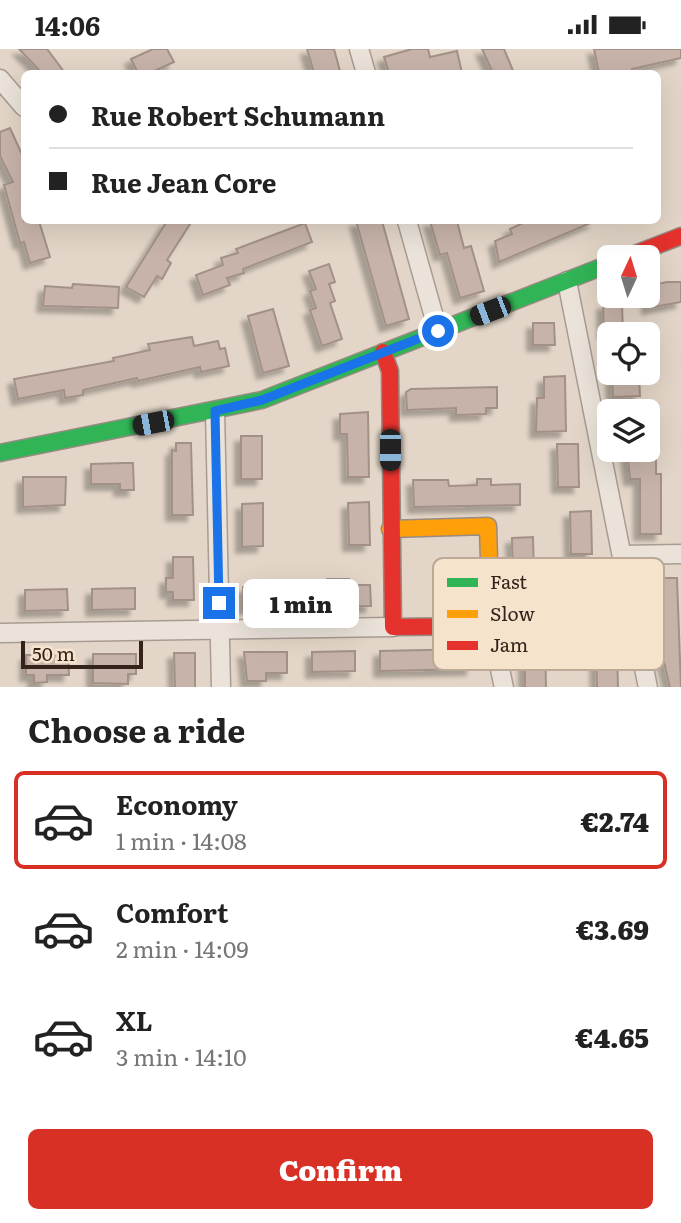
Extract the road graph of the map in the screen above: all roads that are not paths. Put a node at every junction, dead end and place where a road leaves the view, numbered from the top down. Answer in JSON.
{"nodes":[{"id":1,"x":359,"y":49,"type":"edge"},
{"id":2,"x":365,"y":70,"type":"edge"},
{"id":3,"x":0,"y":79,"type":"edge"},
{"id":4,"x":21,"y":104,"type":"edge"},
{"id":5,"x":408,"y":224,"type":"edge"},
{"id":6,"x":681,"y":236,"type":"edge"},
{"id":7,"x":658,"y":245,"type":"edge"},
{"id":8,"x":597,"y":269,"type":"edge"},
{"id":9,"x":567,"y":281,"type":"junction"},
{"id":10,"x":438,"y":331,"type":"junction"},
{"id":11,"x":383,"y":352,"type":"junction"},
{"id":12,"x":215,"y":411,"type":"junction"},
{"id":13,"x":0,"y":453,"type":"edge"},
{"id":14,"x":390,"y":529,"type":"junction"},
{"id":15,"x":681,"y":554,"type":"edge"},
{"id":16,"x":623,"y":555,"type":"junction"},
{"id":17,"x":489,"y":558,"type":"edge"},
{"id":18,"x":624,"y":558,"type":"edge"},
{"id":19,"x":393,"y":627,"type":"junction"},
{"id":20,"x":433,"y":627,"type":"edge"},
{"id":21,"x":220,"y":630,"type":"junction"},
{"id":22,"x":0,"y":633,"type":"edge"},
{"id":23,"x":221,"y":687,"type":"edge"}],
"edges":[{"from":1,"to":2,"type":"street"},
{"from":3,"to":4,"type":"street"},
{"from":5,"to":10,"type":"street"},
{"from":6,"to":7,"type":"street"},
{"from":8,"to":9,"type":"street"},
{"from":9,"to":10,"type":"street"},
{"from":9,"to":16,"type":"street"},
{"from":10,"to":11,"type":"street"},
{"from":11,"to":12,"type":"street"},
{"from":11,"to":14,"type":"street"},
{"from":12,"to":13,"type":"street"},
{"from":12,"to":21,"type":"street"},
{"from":14,"to":17,"type":"street"},
{"from":14,"to":19,"type":"street"},
{"from":15,"to":16,"type":"street"},
{"from":16,"to":18,"type":"street"},
{"from":19,"to":20,"type":"street"},
{"from":19,"to":21,"type":"street"},
{"from":21,"to":22,"type":"street"},
{"from":21,"to":23,"type":"street"}]}
